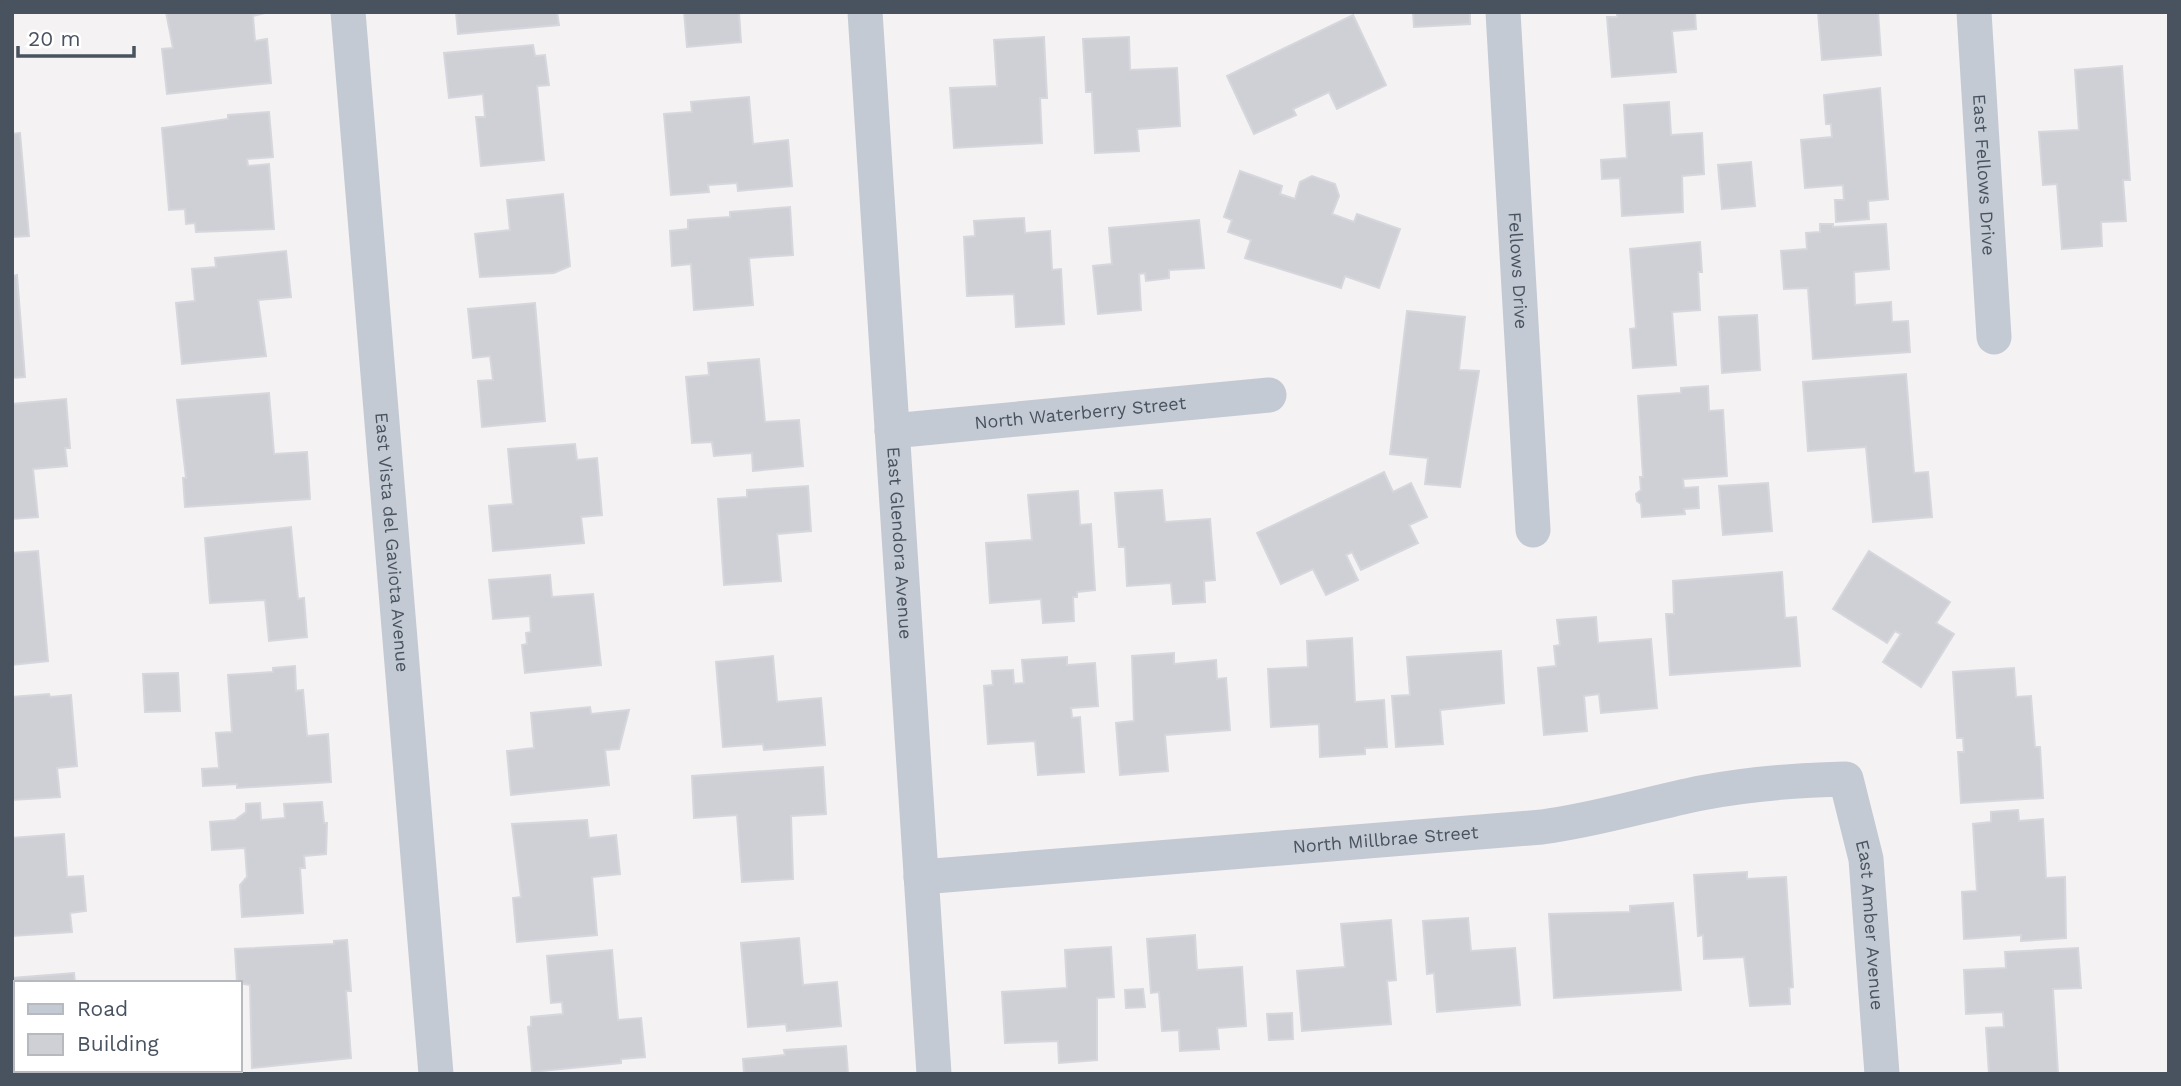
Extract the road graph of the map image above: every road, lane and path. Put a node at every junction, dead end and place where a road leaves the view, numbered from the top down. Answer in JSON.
{"nodes":[{"id":1,"x":348,"y":12,"type":"edge"},
{"id":2,"x":865,"y":12,"type":"edge"},
{"id":3,"x":1503,"y":12,"type":"edge"},
{"id":4,"x":1974,"y":12,"type":"edge"},
{"id":5,"x":1994,"y":337,"type":"dead end"},
{"id":6,"x":1269,"y":395,"type":"dead end"},
{"id":7,"x":892,"y":431,"type":"junction"},
{"id":8,"x":1532,"y":530,"type":"dead end"},
{"id":9,"x":1846,"y":779,"type":"joint"},
{"id":10,"x":921,"y":877,"type":"junction"},
{"id":11,"x":436,"y":1074,"type":"edge"},
{"id":12,"x":934,"y":1074,"type":"edge"},
{"id":13,"x":1882,"y":1074,"type":"edge"}],
"edges":[{"from":1,"to":11,"type":"street","name":"East Vista del Gaviota Avenue"},
{"from":2,"to":7,"type":"street","name":"East Glendora Avenue"},
{"from":3,"to":8,"type":"street","name":"Fellows Drive"},
{"from":4,"to":5,"type":"street","name":"East Fellows Drive"},
{"from":6,"to":7,"type":"street","name":"North Waterberry Street"},
{"from":7,"to":10,"type":"street","name":"East Glendora Avenue"},
{"from":9,"to":10,"type":"street","name":"North Millbrae Street"},
{"from":9,"to":13,"type":"street","name":"East Amber Avenue"},
{"from":10,"to":12,"type":"street","name":"East Glendora Avenue"}]}
